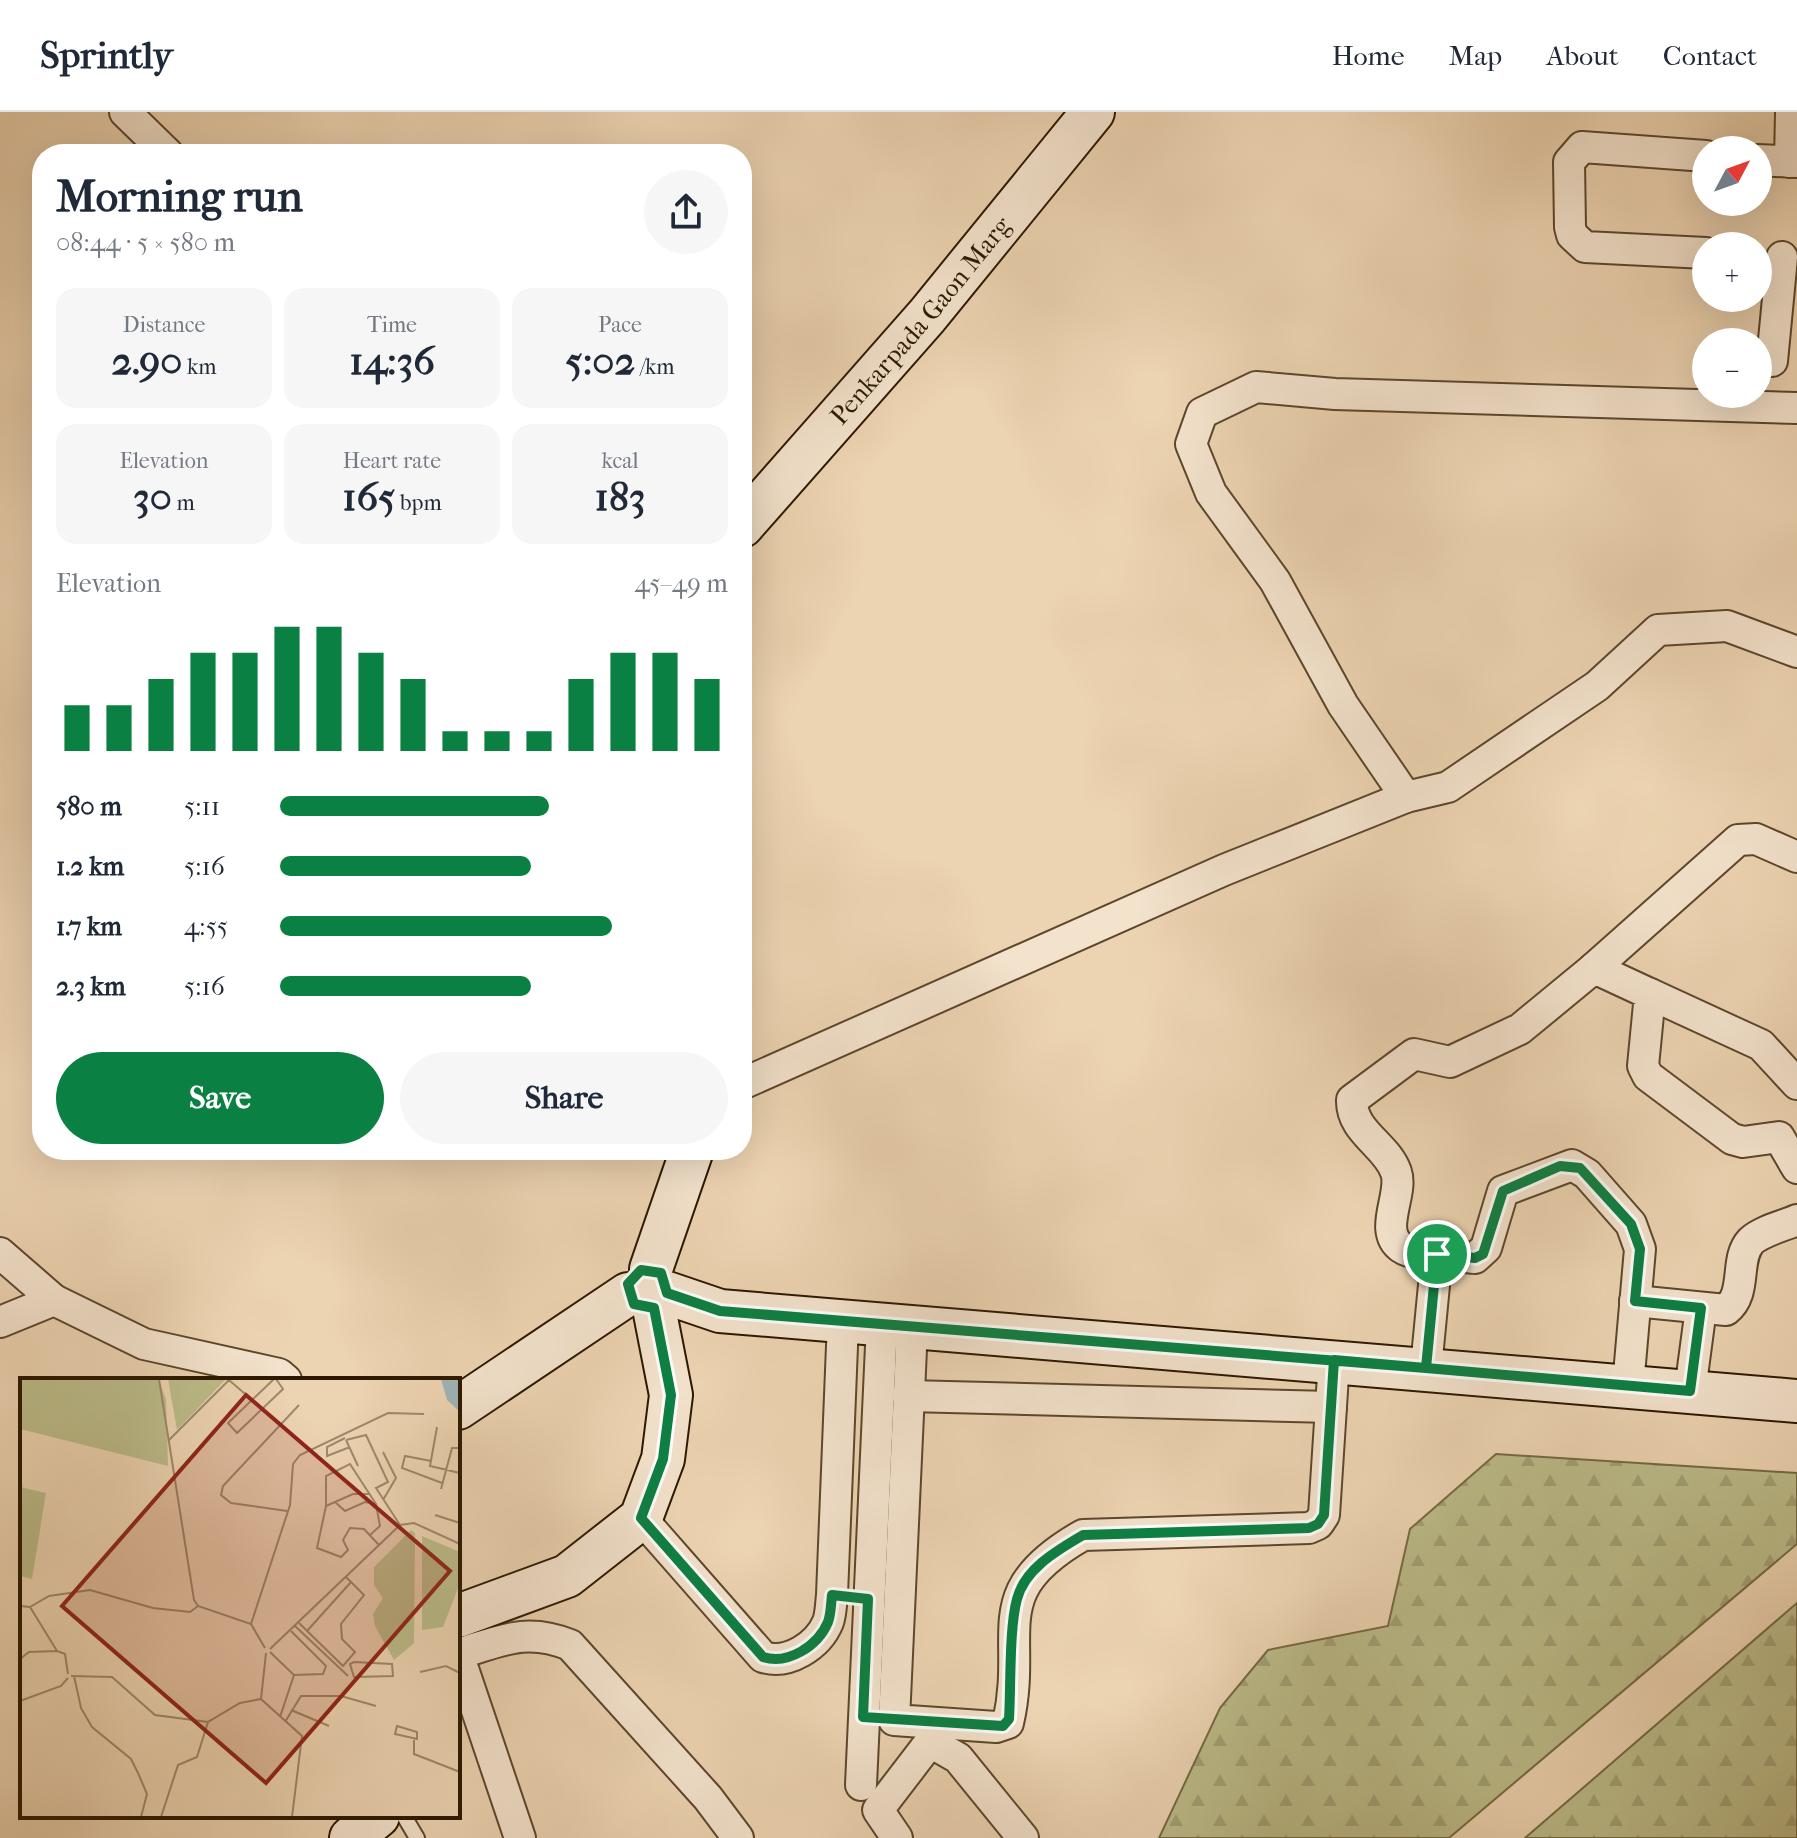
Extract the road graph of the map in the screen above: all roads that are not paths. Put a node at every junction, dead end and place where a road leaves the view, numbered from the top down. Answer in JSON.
{"nodes":[{"id":1,"x":125,"y":112,"type":"edge"},
{"id":2,"x":1093,"y":112,"type":"edge"},
{"id":3,"x":1791,"y":112,"type":"edge"},
{"id":4,"x":158,"y":144,"type":"edge"},
{"id":5,"x":1692,"y":155,"type":"edge"},
{"id":6,"x":1772,"y":161,"type":"edge"},
{"id":7,"x":1794,"y":162,"type":"edge"},
{"id":8,"x":1692,"y":252,"type":"edge"},
{"id":9,"x":1779,"y":257,"type":"edge"},
{"id":10,"x":1772,"y":361,"type":"dead end"},
{"id":11,"x":1797,"y":408,"type":"edge"},
{"id":12,"x":752,"y":515,"type":"edge"},
{"id":13,"x":1797,"y":652,"type":"edge"},
{"id":14,"x":1406,"y":797,"type":"junction"},
{"id":15,"x":1797,"y":857,"type":"edge"},
{"id":16,"x":1594,"y":968,"type":"junction"},
{"id":17,"x":1650,"y":994,"type":"junction"},
{"id":18,"x":752,"y":1080,"type":"edge"},
{"id":19,"x":1797,"y":1084,"type":"edge"},
{"id":20,"x":689,"y":1160,"type":"edge"},
{"id":21,"x":1797,"y":1168,"type":"edge"},
{"id":22,"x":1797,"y":1220,"type":"edge"},
{"id":23,"x":0,"y":1253,"type":"edge"},
{"id":24,"x":1437,"y":1254,"type":"junction"},
{"id":25,"x":650,"y":1291,"type":"junction"},
{"id":26,"x":54,"y":1300,"type":"junction"},
{"id":27,"x":1635,"y":1301,"type":"junction"},
{"id":28,"x":1701,"y":1308,"type":"junction"},
{"id":29,"x":0,"y":1322,"type":"edge"},
{"id":30,"x":879,"y":1324,"type":"junction"},
{"id":31,"x":1334,"y":1360,"type":"junction"},
{"id":32,"x":1426,"y":1368,"type":"junction"},
{"id":33,"x":284,"y":1378,"type":"edge"},
{"id":34,"x":1628,"y":1386,"type":"junction"},
{"id":35,"x":1690,"y":1391,"type":"junction"},
{"id":36,"x":908,"y":1396,"type":"junction"},
{"id":37,"x":1797,"y":1401,"type":"edge"},
{"id":38,"x":460,"y":1407,"type":"edge"},
{"id":39,"x":1331,"y":1407,"type":"junction"},
{"id":40,"x":875,"y":1475,"type":"junction"},
{"id":41,"x":905,"y":1478,"type":"junction"},
{"id":42,"x":641,"y":1518,"type":"junction"},
{"id":43,"x":832,"y":1595,"type":"junction"},
{"id":44,"x":868,"y":1599,"type":"junction"},
{"id":45,"x":460,"y":1615,"type":"edge"},
{"id":46,"x":460,"y":1653,"type":"edge"},
{"id":47,"x":460,"y":1660,"type":"edge"},
{"id":48,"x":894,"y":1720,"type":"junction"},
{"id":49,"x":863,"y":1724,"type":"junction"},
{"id":50,"x":930,"y":1742,"type":"junction"},
{"id":51,"x":861,"y":1785,"type":"dead end"},
{"id":52,"x":376,"y":1818,"type":"edge"},
{"id":53,"x":405,"y":1818,"type":"edge"},
{"id":54,"x":351,"y":1838,"type":"edge"},
{"id":55,"x":417,"y":1838,"type":"edge"},
{"id":56,"x":520,"y":1838,"type":"edge"},
{"id":57,"x":738,"y":1838,"type":"edge"},
{"id":58,"x":897,"y":1838,"type":"edge"},
{"id":59,"x":1023,"y":1838,"type":"edge"}],
"edges":[{"from":1,"to":4,"type":"street"},
{"from":2,"to":12,"type":"street","name":"Penkarpada Gaon Marg"},
{"from":3,"to":7,"type":"street"},
{"from":5,"to":8,"type":"street"},
{"from":6,"to":7,"type":"street"},
{"from":9,"to":10,"type":"street"},
{"from":11,"to":14,"type":"street"},
{"from":13,"to":14,"type":"street"},
{"from":14,"to":18,"type":"street"},
{"from":15,"to":16,"type":"street"},
{"from":16,"to":17,"type":"street"},
{"from":16,"to":24,"type":"street"},
{"from":17,"to":19,"type":"street"},
{"from":17,"to":21,"type":"street"},
{"from":20,"to":25,"type":"street"},
{"from":22,"to":28,"type":"street"},
{"from":23,"to":26,"type":"street"},
{"from":24,"to":27,"type":"street"},
{"from":24,"to":32,"type":"street"},
{"from":25,"to":30,"type":"street"},
{"from":25,"to":38,"type":"street"},
{"from":25,"to":42,"type":"street"},
{"from":26,"to":29,"type":"street"},
{"from":26,"to":33,"type":"street"},
{"from":27,"to":28,"type":"street"},
{"from":27,"to":34,"type":"street"},
{"from":28,"to":35,"type":"street"},
{"from":30,"to":31,"type":"street"},
{"from":30,"to":36,"type":"street"},
{"from":30,"to":40,"type":"street"},
{"from":30,"to":43,"type":"street"},
{"from":31,"to":32,"type":"street"},
{"from":31,"to":39,"type":"street"},
{"from":32,"to":34,"type":"street"},
{"from":34,"to":35,"type":"street"},
{"from":35,"to":37,"type":"street"},
{"from":36,"to":39,"type":"street"},
{"from":36,"to":41,"type":"street"},
{"from":39,"to":48,"type":"street"},
{"from":40,"to":41,"type":"street"},
{"from":40,"to":44,"type":"street"},
{"from":41,"to":48,"type":"street"},
{"from":42,"to":43,"type":"street"},
{"from":42,"to":45,"type":"street"},
{"from":43,"to":44,"type":"street"},
{"from":44,"to":49,"type":"street"},
{"from":46,"to":57,"type":"street"},
{"from":47,"to":56,"type":"street"},
{"from":48,"to":49,"type":"street"},
{"from":49,"to":50,"type":"street"},
{"from":49,"to":51,"type":"street"},
{"from":50,"to":58,"type":"street"},
{"from":50,"to":59,"type":"street"},
{"from":52,"to":54,"type":"street"},
{"from":53,"to":55,"type":"lane"}]}
